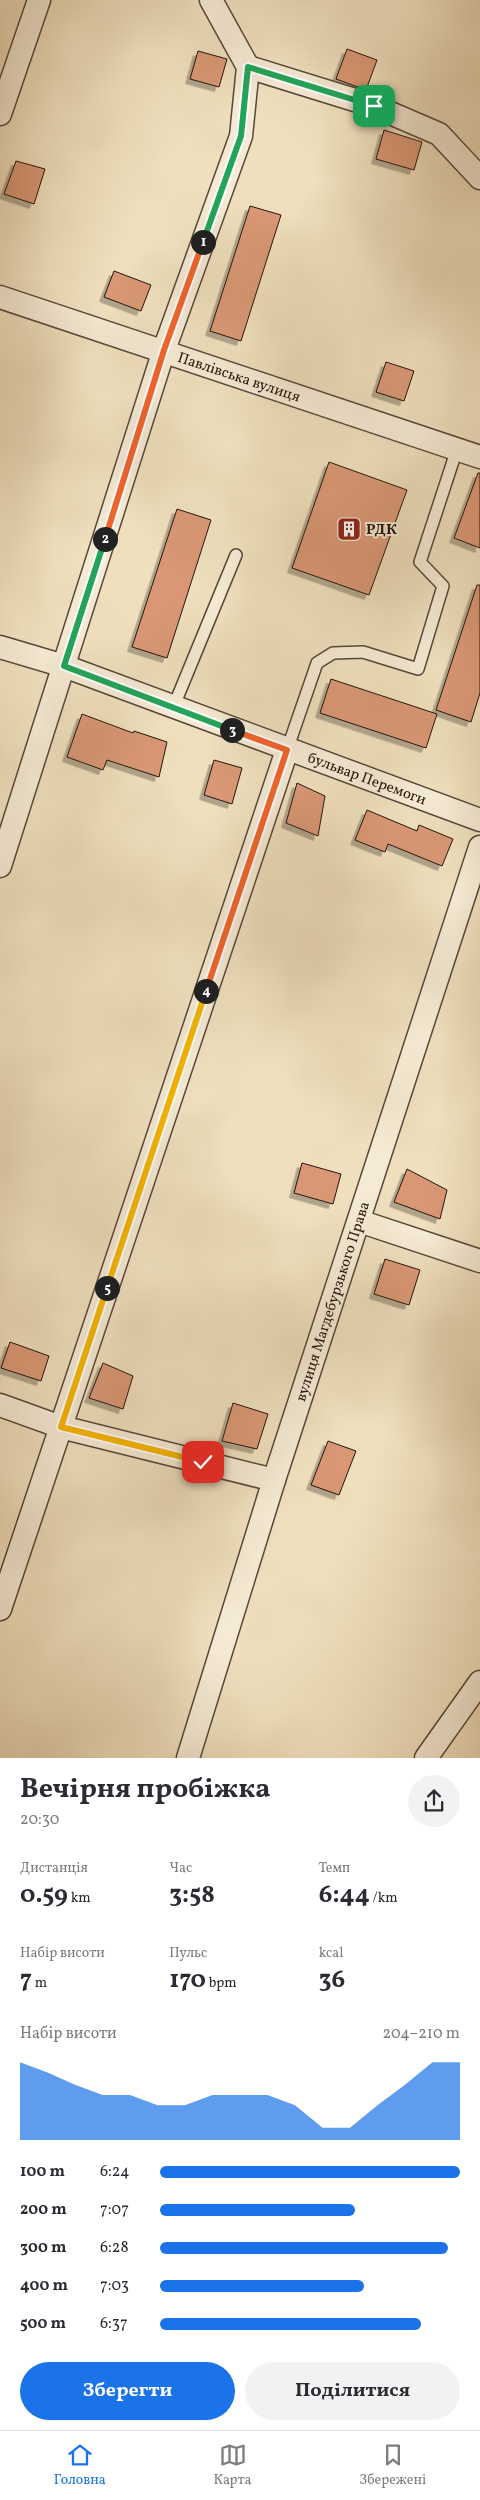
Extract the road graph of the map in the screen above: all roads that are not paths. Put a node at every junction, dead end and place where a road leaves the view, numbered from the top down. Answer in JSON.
{"nodes":[{"id":1,"x":39,"y":0,"type":"edge"},
{"id":2,"x":211,"y":0,"type":"edge"},
{"id":3,"x":248,"y":67,"type":"junction"},
{"id":4,"x":0,"y":114,"type":"edge"},
{"id":5,"x":480,"y":178,"type":"edge"},
{"id":6,"x":0,"y":297,"type":"edge"},
{"id":7,"x":164,"y":350,"type":"junction"},
{"id":8,"x":457,"y":450,"type":"junction"},
{"id":9,"x":480,"y":457,"type":"edge"},
{"id":10,"x":236,"y":555,"type":"dead end"},
{"id":11,"x":0,"y":647,"type":"edge"},
{"id":12,"x":64,"y":666,"type":"junction"},
{"id":13,"x":172,"y":708,"type":"junction"},
{"id":14,"x":287,"y":750,"type":"junction"},
{"id":15,"x":480,"y":820,"type":"edge"},
{"id":16,"x":480,"y":847,"type":"edge"},
{"id":17,"x":0,"y":866,"type":"edge"},
{"id":18,"x":358,"y":1221,"type":"junction"},
{"id":19,"x":480,"y":1261,"type":"edge"},
{"id":20,"x":0,"y":1405,"type":"edge"},
{"id":21,"x":61,"y":1427,"type":"junction"},
{"id":22,"x":274,"y":1480,"type":"junction"},
{"id":23,"x":0,"y":1609,"type":"edge"},
{"id":24,"x":480,"y":1682,"type":"edge"},
{"id":25,"x":188,"y":1758,"type":"edge"},
{"id":26,"x":426,"y":1758,"type":"edge"}],
"edges":[{"from":1,"to":4,"type":"street"},
{"from":2,"to":3,"type":"street"},
{"from":3,"to":5,"type":"street"},
{"from":3,"to":7,"type":"street"},
{"from":6,"to":7,"type":"street","name":"Павлівська вулиця"},
{"from":7,"to":8,"type":"street","name":"Павлівська вулиця"},
{"from":7,"to":12,"type":"street"},
{"from":8,"to":9,"type":"street","name":"Павлівська вулиця"},
{"from":8,"to":14,"type":"lane"},
{"from":10,"to":13,"type":"lane"},
{"from":11,"to":12,"type":"street","name":"бульвар Перемоги"},
{"from":12,"to":13,"type":"street","name":"бульвар Перемоги"},
{"from":12,"to":17,"type":"street"},
{"from":13,"to":14,"type":"street","name":"бульвар Перемоги"},
{"from":14,"to":15,"type":"street","name":"бульвар Перемоги"},
{"from":14,"to":21,"type":"street"},
{"from":16,"to":18,"type":"street","name":"вулиця Магдебурзького Права"},
{"from":18,"to":19,"type":"street"},
{"from":18,"to":22,"type":"street","name":"вулиця Магдебурзького Права"},
{"from":20,"to":21,"type":"street"},
{"from":21,"to":22,"type":"street"},
{"from":21,"to":23,"type":"street"},
{"from":22,"to":25,"type":"street","name":"вулиця Магдебурзького Права"},
{"from":24,"to":26,"type":"street"}]}
